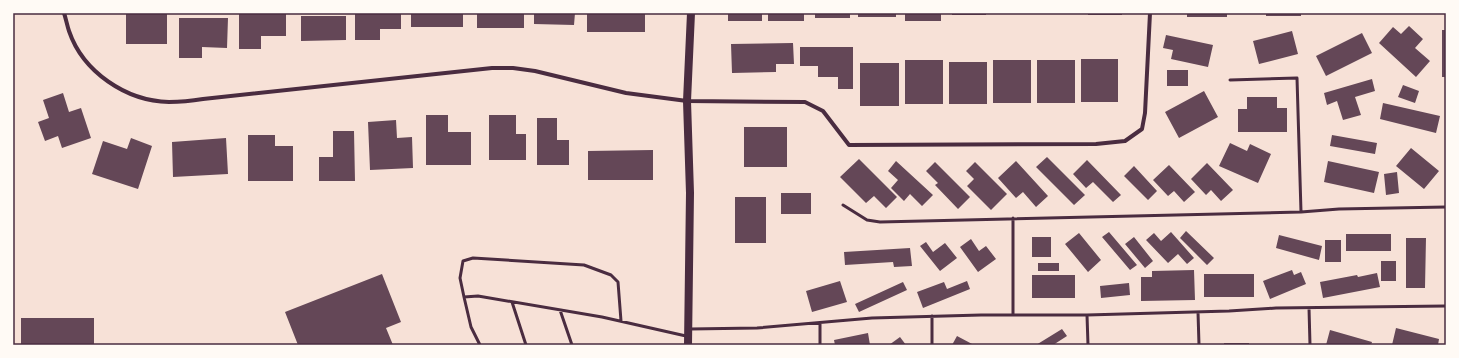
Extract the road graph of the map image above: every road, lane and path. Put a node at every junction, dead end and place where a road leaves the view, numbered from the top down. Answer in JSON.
{"nodes":[{"id":1,"x":64,"y":13,"type":"edge"},
{"id":2,"x":690,"y":13,"type":"edge"},
{"id":3,"x":1150,"y":13,"type":"edge"},
{"id":4,"x":1230,"y":80,"type":"dead end"},
{"id":5,"x":687,"y":101,"type":"junction"},
{"id":6,"x":843,"y":205,"type":"dead end"},
{"id":7,"x":1446,"y":207,"type":"edge"},
{"id":8,"x":1301,"y":212,"type":"junction"},
{"id":9,"x":1013,"y":218,"type":"junction"},
{"id":10,"x":464,"y":297,"type":"junction"},
{"id":11,"x":512,"y":302,"type":"junction"},
{"id":12,"x":1446,"y":306,"type":"edge"},
{"id":13,"x":1309,"y":308,"type":"junction"},
{"id":14,"x":560,"y":310,"type":"junction"},
{"id":15,"x":1198,"y":312,"type":"junction"},
{"id":16,"x":1013,"y":315,"type":"junction"},
{"id":17,"x":1087,"y":315,"type":"junction"},
{"id":18,"x":932,"y":316,"type":"junction"},
{"id":19,"x":621,"y":321,"type":"junction"},
{"id":20,"x":820,"y":323,"type":"junction"},
{"id":21,"x":688,"y":337,"type":"edge"},
{"id":22,"x":480,"y":345,"type":"edge"},
{"id":23,"x":526,"y":345,"type":"edge"},
{"id":24,"x":572,"y":345,"type":"edge"},
{"id":25,"x":820,"y":345,"type":"edge"},
{"id":26,"x":932,"y":345,"type":"edge"},
{"id":27,"x":1088,"y":345,"type":"edge"},
{"id":28,"x":1199,"y":345,"type":"edge"},
{"id":29,"x":1310,"y":345,"type":"edge"}],
"edges":[{"from":1,"to":5,"type":"street"},
{"from":2,"to":5,"type":"main road"},
{"from":3,"to":5,"type":"street"},
{"from":4,"to":8,"type":"lane"},
{"from":5,"to":21,"type":"main road"},
{"from":6,"to":9,"type":"lane"},
{"from":7,"to":8,"type":"lane"},
{"from":8,"to":9,"type":"lane"},
{"from":9,"to":16,"type":"lane"},
{"from":10,"to":11,"type":"lane"},
{"from":10,"to":19,"type":"lane"},
{"from":10,"to":22,"type":"lane"},
{"from":11,"to":14,"type":"lane"},
{"from":11,"to":23,"type":"lane"},
{"from":12,"to":13,"type":"lane"},
{"from":13,"to":15,"type":"lane"},
{"from":13,"to":29,"type":"lane"},
{"from":14,"to":19,"type":"lane"},
{"from":14,"to":24,"type":"lane"},
{"from":15,"to":17,"type":"lane"},
{"from":15,"to":28,"type":"lane"},
{"from":16,"to":17,"type":"lane"},
{"from":16,"to":18,"type":"lane"},
{"from":17,"to":27,"type":"lane"},
{"from":18,"to":20,"type":"lane"},
{"from":18,"to":26,"type":"lane"},
{"from":19,"to":21,"type":"lane"},
{"from":20,"to":21,"type":"lane"},
{"from":20,"to":25,"type":"lane"}]}
